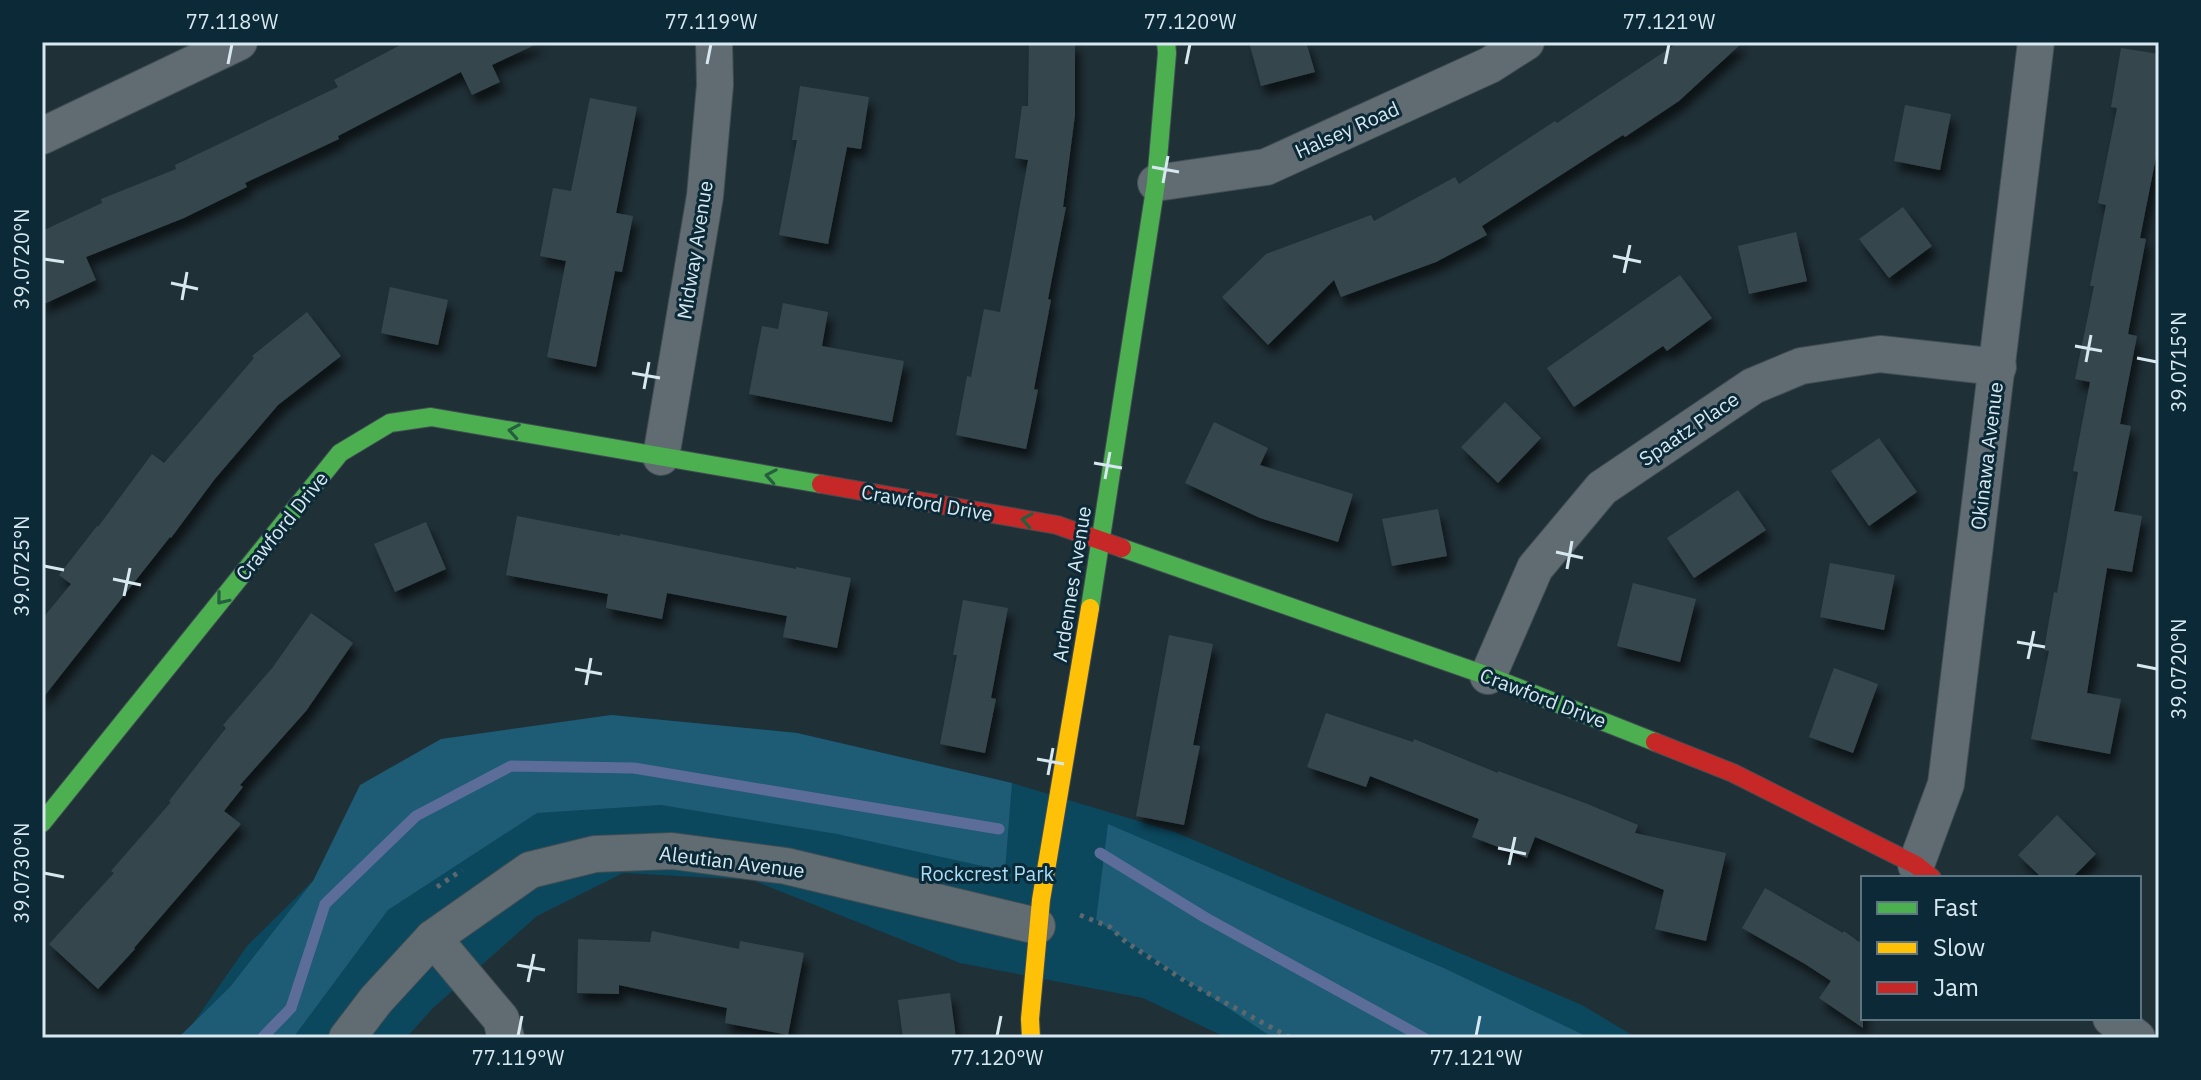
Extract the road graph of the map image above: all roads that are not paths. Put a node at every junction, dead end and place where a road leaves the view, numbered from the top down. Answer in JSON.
{"nodes":[{"id":1,"x":239,"y":42,"type":"edge"},
{"id":2,"x":714,"y":42,"type":"edge"},
{"id":3,"x":1166,"y":42,"type":"edge"},
{"id":4,"x":1526,"y":42,"type":"edge"},
{"id":5,"x":2036,"y":42,"type":"edge"},
{"id":6,"x":42,"y":136,"type":"edge"},
{"id":7,"x":1156,"y":183,"type":"junction"},
{"id":8,"x":1998,"y":367,"type":"junction"},
{"id":9,"x":661,"y":457,"type":"junction"},
{"id":10,"x":1102,"y":540,"type":"junction"},
{"id":11,"x":1488,"y":676,"type":"junction"},
{"id":12,"x":42,"y":823,"type":"edge"},
{"id":13,"x":1924,"y":872,"type":"edge"},
{"id":14,"x":1037,"y":926,"type":"junction"},
{"id":15,"x":433,"y":938,"type":"junction"},
{"id":16,"x":2114,"y":1020,"type":"edge"},
{"id":17,"x":347,"y":1038,"type":"edge"},
{"id":18,"x":506,"y":1038,"type":"edge"},
{"id":19,"x":1031,"y":1038,"type":"edge"},
{"id":20,"x":2137,"y":1038,"type":"edge"}],
"edges":[{"from":1,"to":6,"type":"street"},
{"from":2,"to":9,"type":"street","name":"Midway Avenue"},
{"from":3,"to":7,"type":"street","name":"Ardennes Avenue"},
{"from":4,"to":7,"type":"street","name":"Halsey Road"},
{"from":5,"to":8,"type":"street","name":"Okinawa Avenue"},
{"from":7,"to":10,"type":"street","name":"Ardennes Avenue"},
{"from":8,"to":11,"type":"street","name":"Spaatz Place"},
{"from":8,"to":13,"type":"street","name":"Okinawa Avenue"},
{"from":10,"to":9,"type":"street","name":"Crawford Drive","one_way":true},
{"from":9,"to":12,"type":"street","name":"Crawford Drive","one_way":true},
{"from":10,"to":11,"type":"street","name":"Crawford Drive"},
{"from":10,"to":14,"type":"street","name":"Ardennes Avenue"},
{"from":11,"to":13,"type":"street","name":"Crawford Drive"},
{"from":14,"to":15,"type":"street","name":"Aleutian Avenue"},
{"from":14,"to":19,"type":"street","name":"Ardennes Avenue"},
{"from":15,"to":17,"type":"street","name":"Aleutian Avenue"},
{"from":15,"to":18,"type":"street"},
{"from":16,"to":20,"type":"street"}]}
